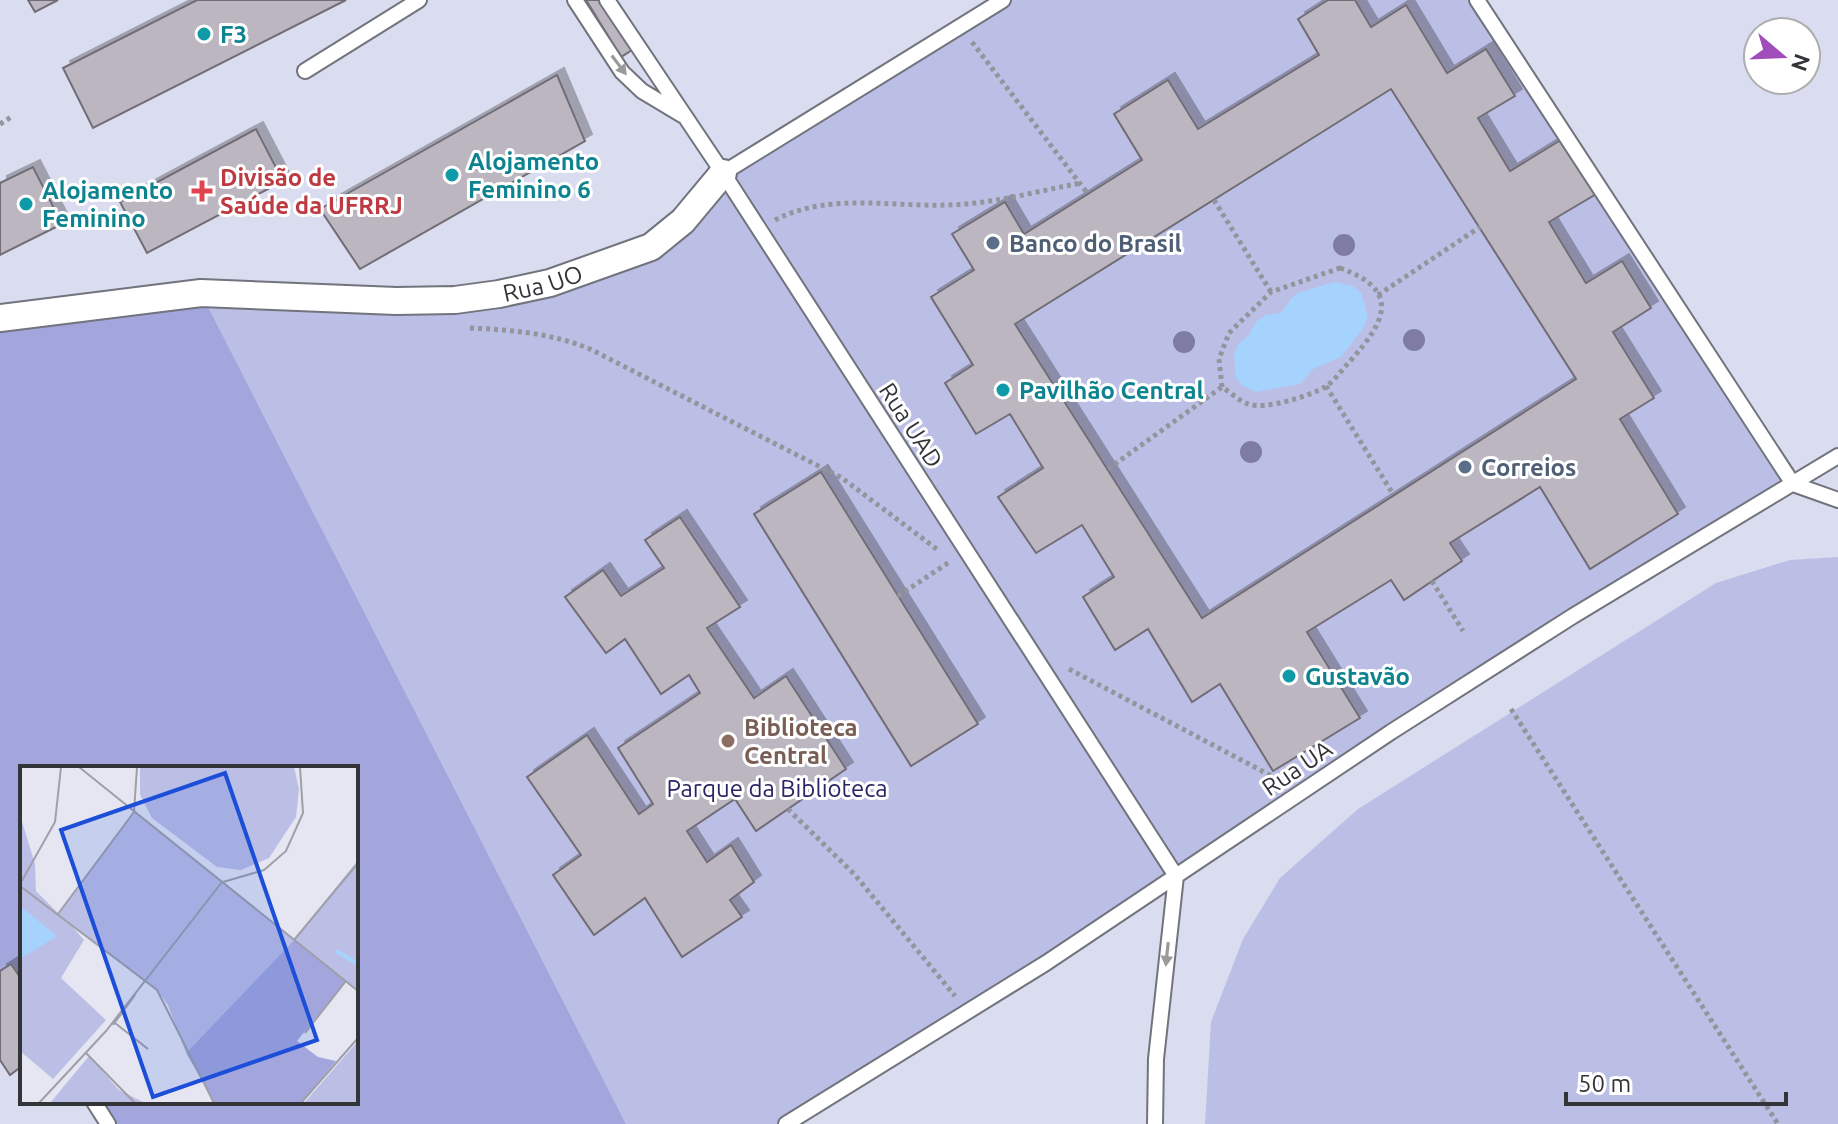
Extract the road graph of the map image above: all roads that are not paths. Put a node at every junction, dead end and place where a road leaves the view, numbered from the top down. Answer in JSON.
{"nodes":[{"id":1,"x":419,"y":0,"type":"edge"},
{"id":2,"x":575,"y":0,"type":"edge"},
{"id":3,"x":607,"y":0,"type":"edge"},
{"id":4,"x":1003,"y":0,"type":"edge"},
{"id":5,"x":1477,"y":0,"type":"edge"},
{"id":6,"x":305,"y":71,"type":"dead end"},
{"id":7,"x":687,"y":118,"type":"junction"},
{"id":8,"x":723,"y":173,"type":"junction"},
{"id":9,"x":0,"y":318,"type":"edge"},
{"id":10,"x":1838,"y":456,"type":"edge"},
{"id":11,"x":1793,"y":484,"type":"junction"},
{"id":12,"x":1838,"y":500,"type":"edge"},
{"id":13,"x":1176,"y":876,"type":"junction"},
{"id":14,"x":95,"y":1104,"type":"edge"},
{"id":15,"x":108,"y":1124,"type":"edge"},
{"id":16,"x":786,"y":1124,"type":"edge"},
{"id":17,"x":1155,"y":1124,"type":"edge"}],
"edges":[{"from":1,"to":6,"type":"lane"},
{"from":2,"to":7,"type":"lane","one_way":true},
{"from":3,"to":7,"type":"lane","name":"Rua UAD"},
{"from":4,"to":8,"type":"lane","name":"Rua UO"},
{"from":5,"to":11,"type":"lane"},
{"from":7,"to":8,"type":"lane","name":"Rua UAD"},
{"from":8,"to":9,"type":"street","name":"Rua UO"},
{"from":8,"to":13,"type":"lane","name":"Rua UAD"},
{"from":10,"to":11,"type":"lane","name":"Rua UA"},
{"from":11,"to":12,"type":"lane"},
{"from":11,"to":13,"type":"lane","name":"Rua UA"},
{"from":13,"to":16,"type":"lane","name":"Rua UA"},
{"from":13,"to":17,"type":"lane","one_way":true},
{"from":14,"to":15,"type":"lane"}]}
